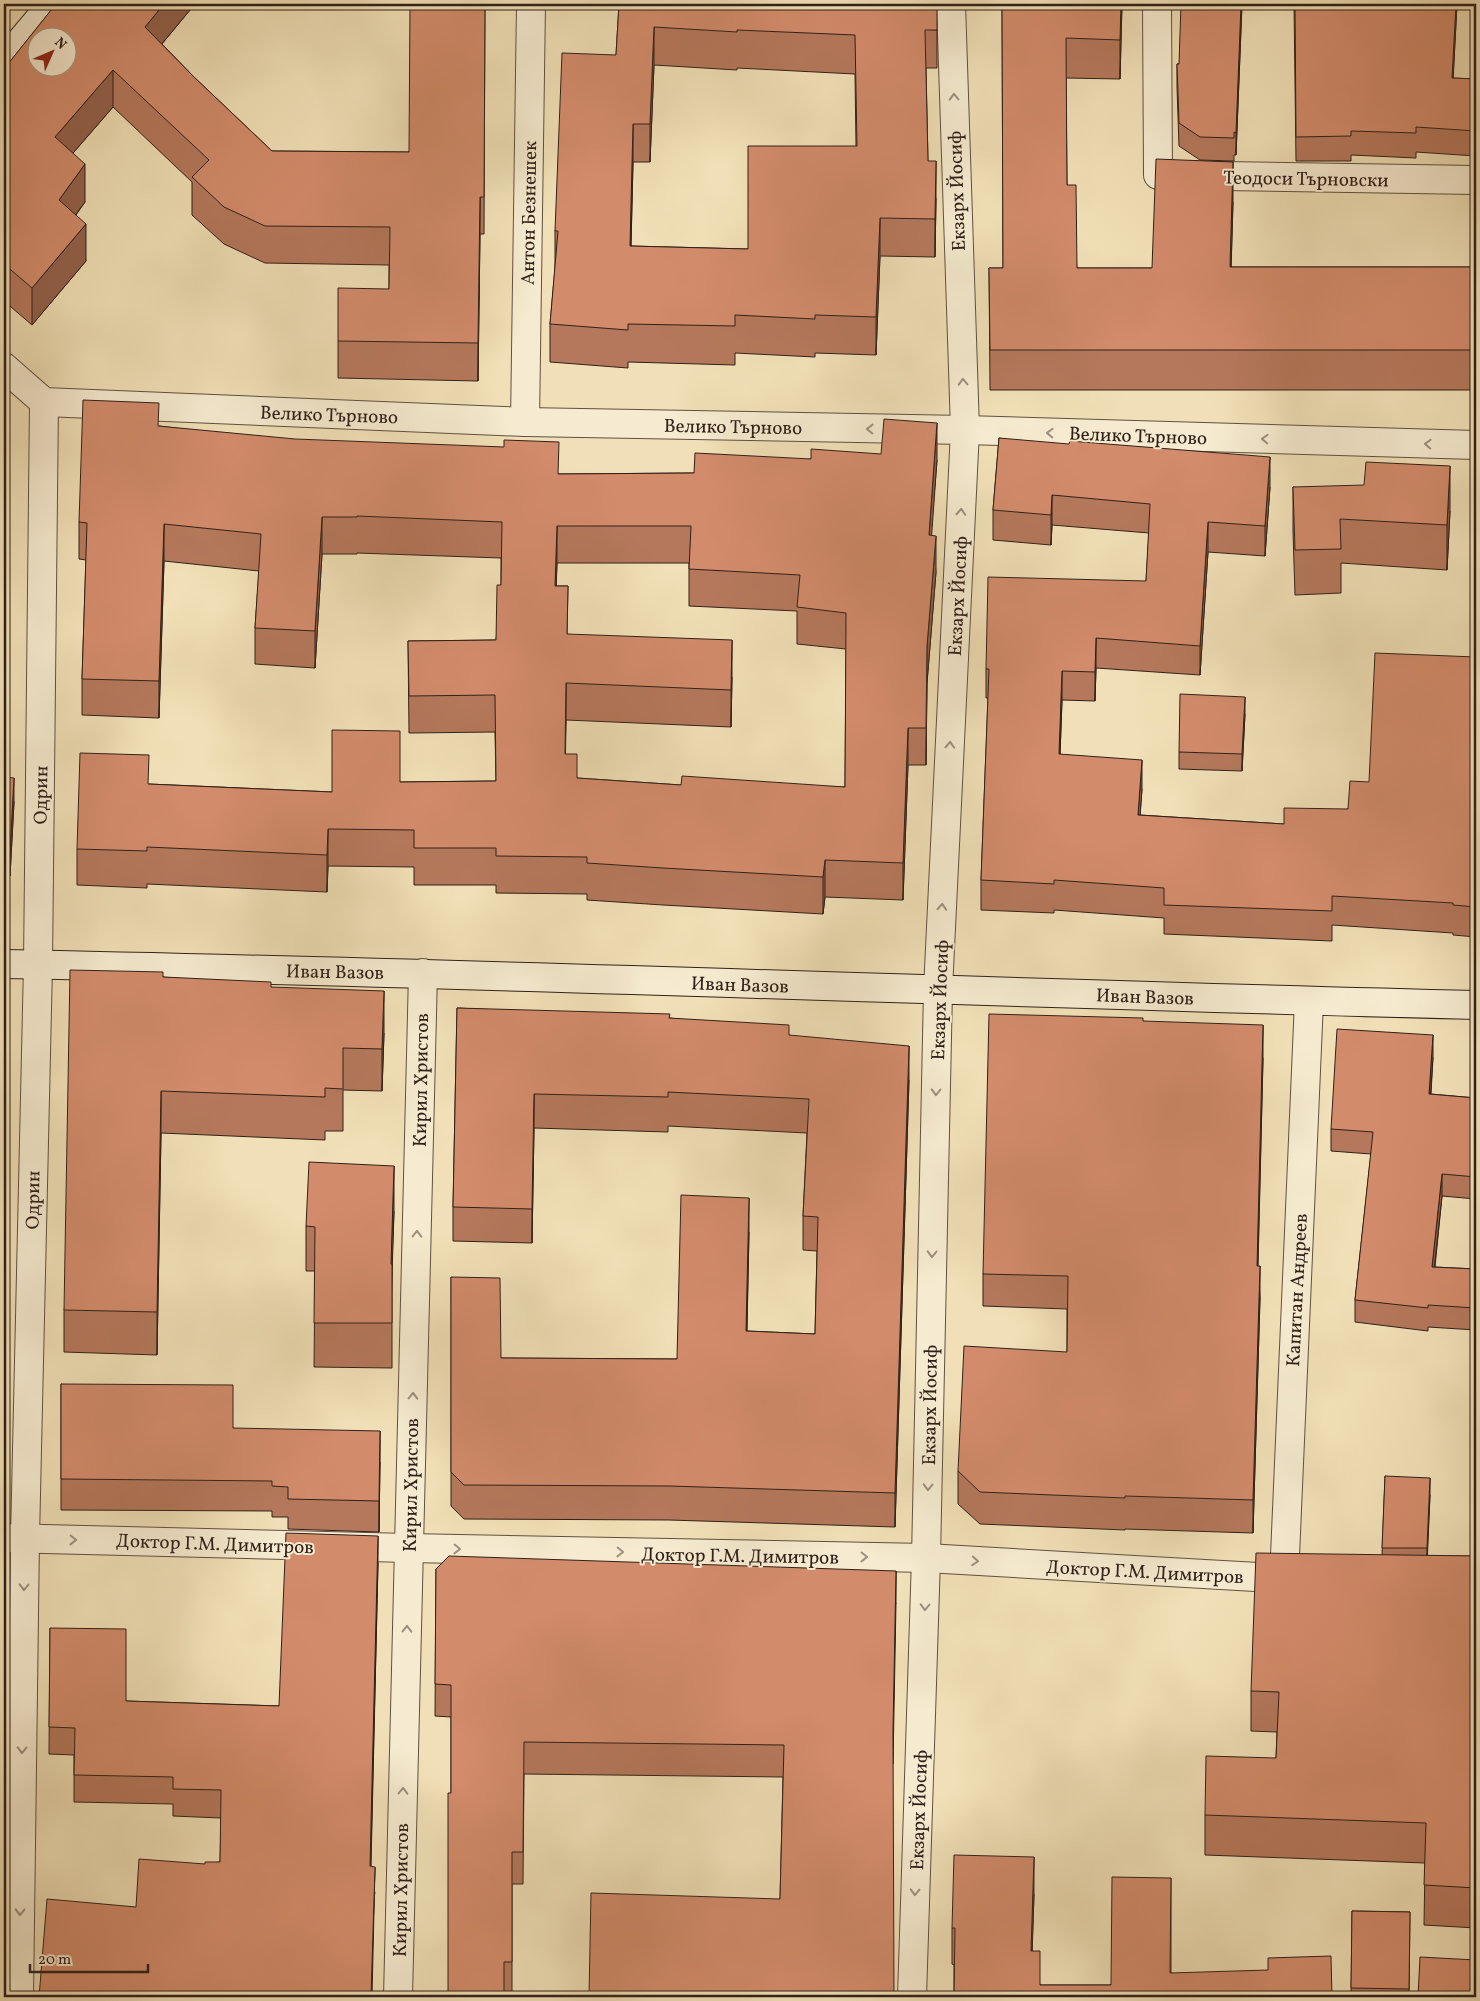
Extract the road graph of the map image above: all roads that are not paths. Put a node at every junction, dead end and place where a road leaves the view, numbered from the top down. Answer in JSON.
{"nodes":[{"id":1,"x":52,"y":4,"type":"edge"},
{"id":2,"x":531,"y":4,"type":"edge"},
{"id":3,"x":951,"y":4,"type":"edge"},
{"id":4,"x":1157,"y":4,"type":"edge"},
{"id":5,"x":4,"y":61,"type":"edge"},
{"id":6,"x":1476,"y":180,"type":"edge"},
{"id":7,"x":4,"y":367,"type":"edge"},
{"id":8,"x":44,"y":402,"type":"junction"},
{"id":9,"x":526,"y":422,"type":"junction"},
{"id":10,"x":965,"y":430,"type":"junction"},
{"id":11,"x":1476,"y":445,"type":"edge"},
{"id":12,"x":4,"y":964,"type":"edge"},
{"id":13,"x":38,"y":965,"type":"junction"},
{"id":14,"x":423,"y":973,"type":"junction"},
{"id":15,"x":938,"y":990,"type":"junction"},
{"id":16,"x":1309,"y":1001,"type":"junction"},
{"id":17,"x":1476,"y":1005,"type":"edge"},
{"id":18,"x":14,"y":1538,"type":"edge"},
{"id":19,"x":409,"y":1548,"type":"junction"},
{"id":20,"x":926,"y":1558,"type":"junction"},
{"id":21,"x":1284,"y":1579,"type":"junction"},
{"id":22,"x":1312,"y":1580,"type":"edge"},
{"id":23,"x":18,"y":1997,"type":"edge"},
{"id":24,"x":398,"y":1997,"type":"edge"},
{"id":25,"x":912,"y":1997,"type":"edge"}],
"edges":[{"from":1,"to":5,"type":"street"},
{"from":2,"to":9,"type":"street","name":"Антон Безнешек"},
{"from":10,"to":3,"type":"street","name":"Екзарх Йосиф","one_way":true},
{"from":4,"to":6,"type":"street","name":"Теодоси Търновски"},
{"from":7,"to":8,"type":"street"},
{"from":8,"to":9,"type":"street","name":"Велико Търново"},
{"from":8,"to":13,"type":"street","name":"Одрин"},
{"from":10,"to":9,"type":"street","name":"Велико Търново","one_way":true},
{"from":11,"to":10,"type":"street","name":"Велико Търново","one_way":true},
{"from":15,"to":10,"type":"street","name":"Екзарх Йосиф","one_way":true},
{"from":12,"to":13,"type":"street","name":"Иван Вазов"},
{"from":13,"to":14,"type":"street","name":"Иван Вазов"},
{"from":13,"to":18,"type":"street","name":"Одрин"},
{"from":14,"to":15,"type":"street","name":"Иван Вазов"},
{"from":19,"to":14,"type":"street","name":"Кирил Христов","one_way":true},
{"from":15,"to":16,"type":"street","name":"Иван Вазов"},
{"from":15,"to":20,"type":"street","name":"Екзарх Йосиф","one_way":true},
{"from":16,"to":17,"type":"street","name":"Иван Вазов"},
{"from":16,"to":21,"type":"street","name":"Капитан Андреев"},
{"from":18,"to":19,"type":"street","name":"Доктор Г.М. Димитров","one_way":true},
{"from":18,"to":23,"type":"street","name":"Одрин","one_way":true},
{"from":19,"to":20,"type":"street","name":"Доктор Г.М. Димитров","one_way":true},
{"from":24,"to":19,"type":"street","name":"Кирил Христов","one_way":true},
{"from":20,"to":21,"type":"street","name":"Доктор Г.М. Димитров","one_way":true},
{"from":20,"to":25,"type":"street","name":"Екзарх Йосиф","one_way":true},
{"from":21,"to":22,"type":"street","name":"Доктор Г.М. Димитров"}]}
